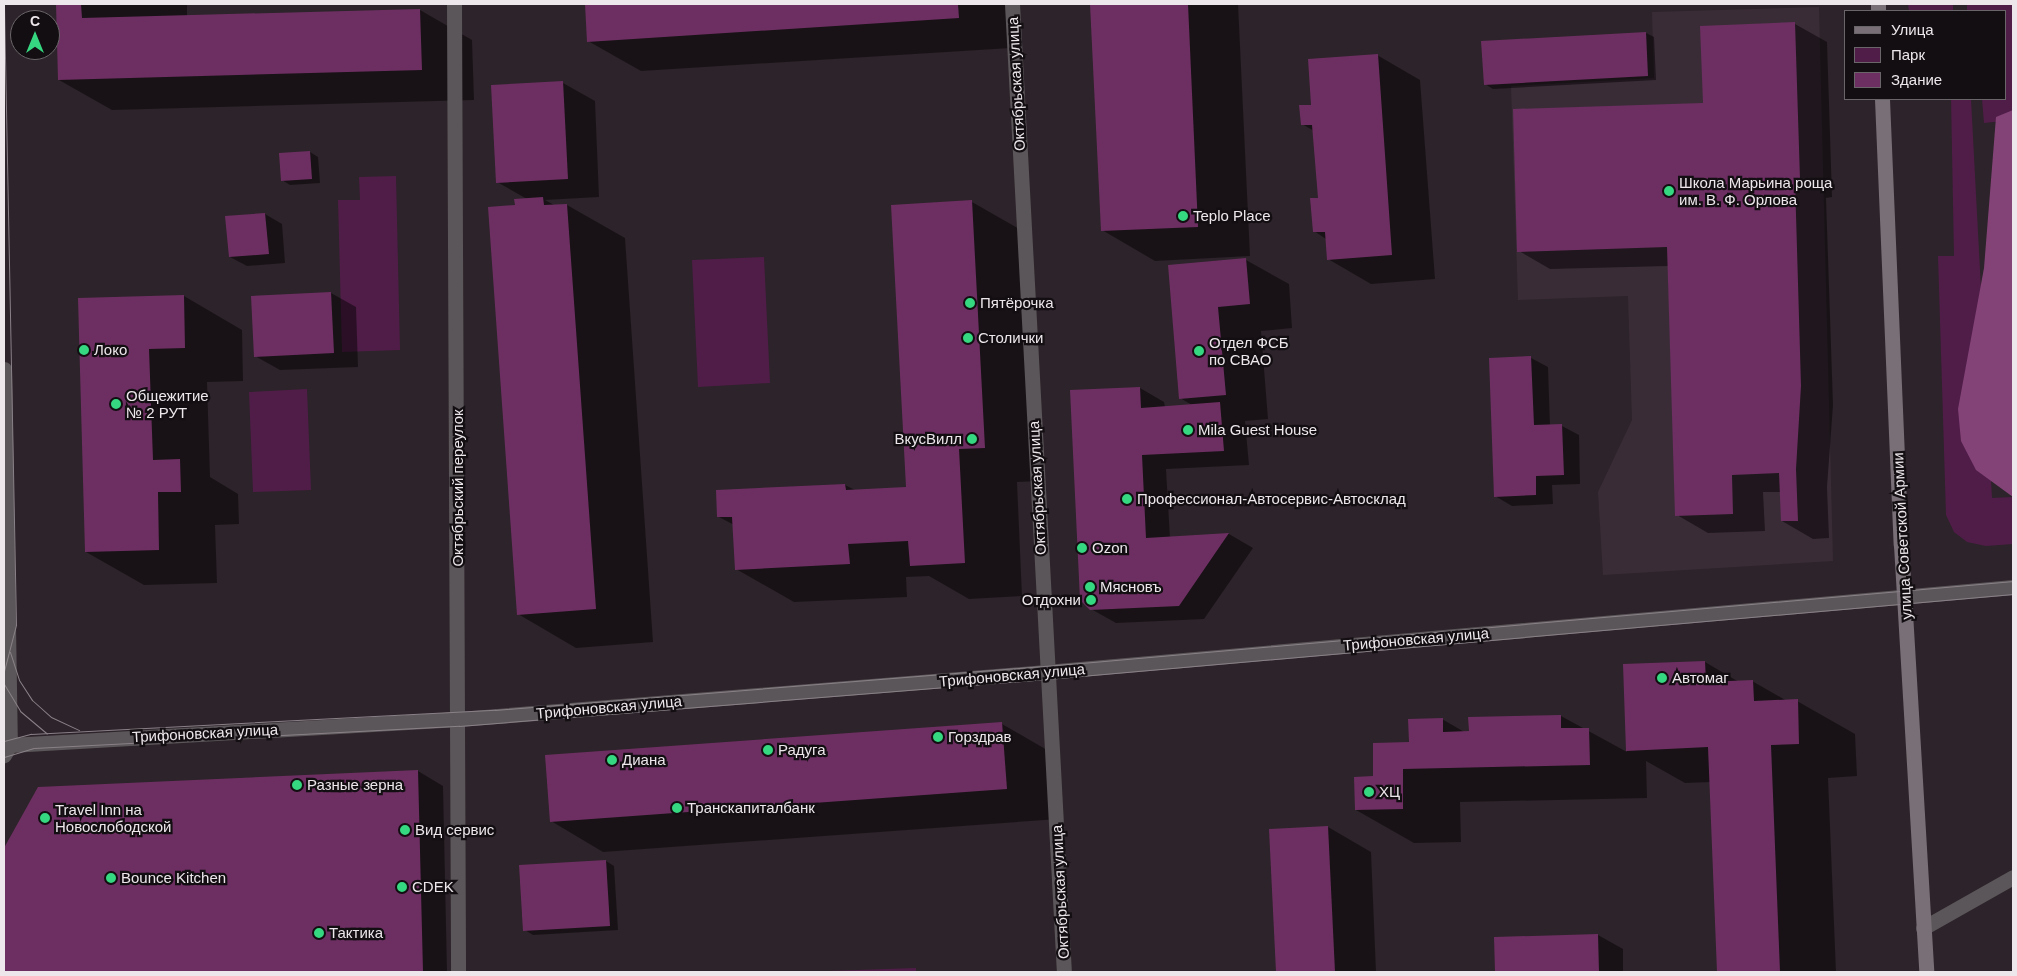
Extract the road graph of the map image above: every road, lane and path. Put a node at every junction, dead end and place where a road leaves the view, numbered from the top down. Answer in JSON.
{"nodes":[{"id":1,"x":454,"y":4,"type":"edge"},
{"id":2,"x":1012,"y":4,"type":"edge"},
{"id":3,"x":1882,"y":100,"type":"edge"},
{"id":4,"x":4,"y":369,"type":"edge"},
{"id":5,"x":2013,"y":587,"type":"edge"},
{"id":6,"x":1904,"y":595,"type":"junction"},
{"id":7,"x":1046,"y":672,"type":"junction"},
{"id":8,"x":459,"y":719,"type":"junction"},
{"id":9,"x":7,"y":750,"type":"edge"},
{"id":10,"x":2013,"y":877,"type":"edge"},
{"id":11,"x":1923,"y":928,"type":"junction"},
{"id":12,"x":458,"y":972,"type":"edge"},
{"id":13,"x":1064,"y":972,"type":"edge"},
{"id":14,"x":1926,"y":972,"type":"edge"}],
"edges":[{"from":1,"to":8,"type":"street","name":"Октябрьский переулок"},
{"from":2,"to":7,"type":"street","name":"Октябрьская улица"},
{"from":3,"to":6,"type":"main road","name":"улица Советской Армии"},
{"from":4,"to":9,"type":"street"},
{"from":5,"to":6,"type":"street","name":"Трифоновская улица"},
{"from":6,"to":7,"type":"street","name":"Трифоновская улица"},
{"from":6,"to":11,"type":"main road","name":"улица Советской Армии"},
{"from":7,"to":8,"type":"street","name":"Трифоновская улица"},
{"from":7,"to":13,"type":"street","name":"Октябрьская улица"},
{"from":8,"to":9,"type":"street","name":"Трифоновская улица"},
{"from":8,"to":12,"type":"street","name":"Октябрьский переулок"},
{"from":10,"to":11,"type":"street"},
{"from":11,"to":14,"type":"main road","name":"улица Советской Армии"}]}
